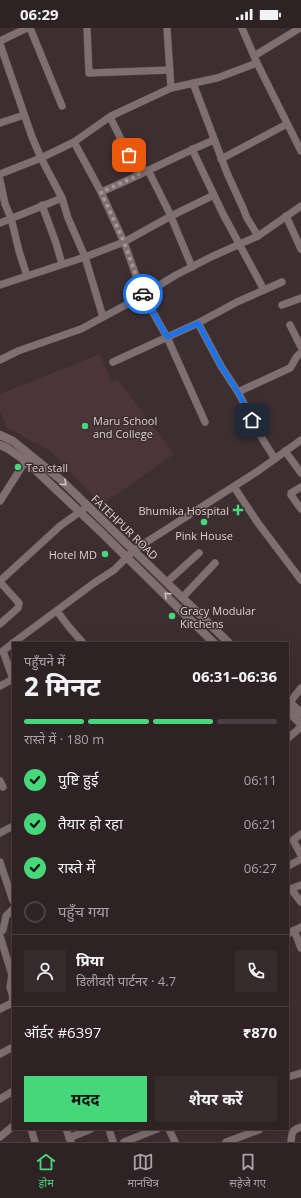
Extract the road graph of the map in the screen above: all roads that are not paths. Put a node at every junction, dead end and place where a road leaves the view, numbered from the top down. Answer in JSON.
{"nodes":[{"id":1,"x":27,"y":28,"type":"edge"},
{"id":2,"x":30,"y":28,"type":"edge"},
{"id":3,"x":87,"y":28,"type":"edge"},
{"id":4,"x":167,"y":28,"type":"edge"},
{"id":5,"x":242,"y":28,"type":"edge"},
{"id":6,"x":300,"y":28,"type":"edge"},
{"id":7,"x":0,"y":42,"type":"edge"},
{"id":8,"x":255,"y":59,"type":"junction"},
{"id":9,"x":170,"y":70,"type":"junction"},
{"id":10,"x":193,"y":83,"type":"junction"},
{"id":11,"x":171,"y":88,"type":"junction"},
{"id":12,"x":62,"y":106,"type":"dead end"},
{"id":13,"x":24,"y":115,"type":"junction"},
{"id":14,"x":110,"y":117,"type":"junction"},
{"id":15,"x":0,"y":123,"type":"edge"},
{"id":16,"x":287,"y":124,"type":"junction"},
{"id":17,"x":214,"y":140,"type":"junction"},
{"id":18,"x":74,"y":142,"type":"junction"},
{"id":19,"x":192,"y":150,"type":"junction"},
{"id":20,"x":301,"y":151,"type":"edge"},
{"id":21,"x":41,"y":158,"type":"junction"},
{"id":22,"x":221,"y":159,"type":"junction"},
{"id":23,"x":148,"y":170,"type":"junction"},
{"id":24,"x":0,"y":174,"type":"edge"},
{"id":25,"x":139,"y":175,"type":"junction"},
{"id":26,"x":0,"y":180,"type":"edge"},
{"id":27,"x":101,"y":192,"type":"junction"},
{"id":28,"x":214,"y":195,"type":"junction"},
{"id":29,"x":62,"y":198,"type":"junction"},
{"id":30,"x":42,"y":206,"type":"junction"},
{"id":31,"x":301,"y":206,"type":"edge"},
{"id":32,"x":171,"y":216,"type":"junction"},
{"id":33,"x":286,"y":216,"type":"junction"},
{"id":34,"x":11,"y":218,"type":"junction"},
{"id":35,"x":0,"y":223,"type":"edge"},
{"id":36,"x":258,"y":236,"type":"junction"},
{"id":37,"x":124,"y":242,"type":"junction"},
{"id":38,"x":240,"y":244,"type":"junction"},
{"id":39,"x":301,"y":249,"type":"edge"},
{"id":40,"x":85,"y":256,"type":"junction"},
{"id":41,"x":62,"y":264,"type":"junction"},
{"id":42,"x":192,"y":267,"type":"junction"},
{"id":43,"x":27,"y":276,"type":"junction"},
{"id":44,"x":282,"y":282,"type":"dead end"},
{"id":45,"x":0,"y":285,"type":"edge"},
{"id":46,"x":264,"y":290,"type":"junction"},
{"id":47,"x":143,"y":295,"type":"junction"},
{"id":48,"x":301,"y":298,"type":"edge"},
{"id":49,"x":282,"y":305,"type":"dead end"},
{"id":50,"x":103,"y":317,"type":"junction"},
{"id":51,"x":198,"y":323,"type":"junction"},
{"id":52,"x":290,"y":325,"type":"dead end"},
{"id":53,"x":167,"y":337,"type":"junction"},
{"id":54,"x":301,"y":347,"type":"edge"},
{"id":55,"x":301,"y":353,"type":"edge"},
{"id":56,"x":0,"y":360,"type":"edge"},
{"id":57,"x":113,"y":362,"type":"dead end"},
{"id":58,"x":238,"y":392,"type":"junction"},
{"id":59,"x":205,"y":422,"type":"dead end"},
{"id":60,"x":0,"y":435,"type":"edge"},
{"id":61,"x":301,"y":440,"type":"edge"},
{"id":62,"x":0,"y":445,"type":"edge"},
{"id":63,"x":285,"y":451,"type":"junction"},
{"id":64,"x":28,"y":457,"type":"junction"},
{"id":65,"x":275,"y":458,"type":"junction"},
{"id":66,"x":301,"y":472,"type":"edge"},
{"id":67,"x":234,"y":487,"type":"junction"},
{"id":68,"x":301,"y":487,"type":"edge"},
{"id":69,"x":0,"y":501,"type":"edge"},
{"id":70,"x":88,"y":506,"type":"junction"},
{"id":71,"x":301,"y":509,"type":"edge"},
{"id":72,"x":80,"y":512,"type":"junction"},
{"id":73,"x":134,"y":550,"type":"junction"},
{"id":74,"x":199,"y":553,"type":"dead end"},
{"id":75,"x":127,"y":556,"type":"junction"},
{"id":76,"x":216,"y":563,"type":"dead end"},
{"id":77,"x":301,"y":580,"type":"edge"},
{"id":78,"x":0,"y":581,"type":"edge"},
{"id":79,"x":167,"y":582,"type":"junction"},
{"id":80,"x":182,"y":598,"type":"junction"},
{"id":81,"x":57,"y":611,"type":"junction"},
{"id":82,"x":0,"y":624,"type":"edge"},
{"id":83,"x":14,"y":642,"type":"edge"},
{"id":84,"x":82,"y":642,"type":"edge"},
{"id":85,"x":210,"y":642,"type":"edge"},
{"id":86,"x":228,"y":642,"type":"edge"},
{"id":87,"x":12,"y":644,"type":"edge"},
{"id":88,"x":12,"y":676,"type":"edge"},
{"id":89,"x":12,"y":680,"type":"edge"},
{"id":90,"x":0,"y":686,"type":"edge"},
{"id":91,"x":301,"y":688,"type":"edge"},
{"id":92,"x":289,"y":702,"type":"edge"},
{"id":93,"x":289,"y":712,"type":"edge"},
{"id":94,"x":301,"y":714,"type":"edge"},
{"id":95,"x":301,"y":724,"type":"edge"},
{"id":96,"x":301,"y":727,"type":"edge"},
{"id":97,"x":289,"y":737,"type":"edge"},
{"id":98,"x":12,"y":827,"type":"edge"},
{"id":99,"x":0,"y":833,"type":"edge"},
{"id":100,"x":301,"y":834,"type":"edge"},
{"id":101,"x":301,"y":855,"type":"edge"},
{"id":102,"x":301,"y":859,"type":"edge"},
{"id":103,"x":0,"y":862,"type":"edge"},
{"id":104,"x":289,"y":865,"type":"edge"},
{"id":105,"x":301,"y":885,"type":"edge"},
{"id":106,"x":289,"y":890,"type":"edge"},
{"id":107,"x":12,"y":898,"type":"edge"},
{"id":108,"x":301,"y":902,"type":"edge"},
{"id":109,"x":12,"y":910,"type":"edge"},
{"id":110,"x":301,"y":927,"type":"edge"},
{"id":111,"x":0,"y":932,"type":"edge"},
{"id":112,"x":291,"y":932,"type":"edge"},
{"id":113,"x":0,"y":936,"type":"edge"},
{"id":114,"x":301,"y":948,"type":"edge"},
{"id":115,"x":0,"y":1009,"type":"edge"},
{"id":116,"x":12,"y":1048,"type":"edge"},
{"id":117,"x":0,"y":1054,"type":"edge"},
{"id":118,"x":301,"y":1073,"type":"edge"},
{"id":119,"x":289,"y":1077,"type":"edge"},
{"id":120,"x":12,"y":1093,"type":"edge"},
{"id":121,"x":0,"y":1099,"type":"edge"},
{"id":122,"x":12,"y":1127,"type":"edge"},
{"id":123,"x":301,"y":1128,"type":"edge"},
{"id":124,"x":32,"y":1130,"type":"edge"},
{"id":125,"x":66,"y":1130,"type":"edge"},
{"id":126,"x":90,"y":1130,"type":"edge"},
{"id":127,"x":109,"y":1130,"type":"edge"},
{"id":128,"x":154,"y":1130,"type":"edge"},
{"id":129,"x":169,"y":1130,"type":"edge"},
{"id":130,"x":259,"y":1130,"type":"edge"},
{"id":131,"x":0,"y":1137,"type":"edge"},
{"id":132,"x":70,"y":1140,"type":"edge"},
{"id":133,"x":35,"y":1142,"type":"edge"},
{"id":134,"x":113,"y":1142,"type":"edge"},
{"id":135,"x":124,"y":1142,"type":"edge"},
{"id":136,"x":175,"y":1142,"type":"edge"},
{"id":137,"x":226,"y":1142,"type":"edge"},
{"id":138,"x":291,"y":1142,"type":"edge"}],
"edges":[{"from":1,"to":7,"type":"street"},
{"from":2,"to":12,"type":"street"},
{"from":3,"to":9,"type":"street"},
{"from":4,"to":9,"type":"street"},
{"from":5,"to":8,"type":"street"},
{"from":6,"to":8,"type":"street"},
{"from":7,"to":13,"type":"street"},
{"from":8,"to":10,"type":"street"},
{"from":8,"to":16,"type":"street"},
{"from":9,"to":11,"type":"street"},
{"from":10,"to":11,"type":"street"},
{"from":10,"to":17,"type":"street"},
{"from":11,"to":14,"type":"street"},
{"from":13,"to":15,"type":"street"},
{"from":13,"to":21,"type":"street"},
{"from":14,"to":18,"type":"street"},
{"from":14,"to":25,"type":"street"},
{"from":16,"to":20,"type":"street"},
{"from":16,"to":22,"type":"street"},
{"from":17,"to":19,"type":"street"},
{"from":17,"to":22,"type":"street"},
{"from":18,"to":21,"type":"street"},
{"from":18,"to":27,"type":"street"},
{"from":19,"to":23,"type":"street"},
{"from":19,"to":28,"type":"street"},
{"from":21,"to":24,"type":"street"},
{"from":21,"to":29,"type":"street"},
{"from":22,"to":36,"type":"street"},
{"from":23,"to":25,"type":"street"},
{"from":23,"to":32,"type":"street"},
{"from":25,"to":27,"type":"street"},
{"from":26,"to":34,"type":"street"},
{"from":27,"to":37,"type":"street"},
{"from":28,"to":32,"type":"street"},
{"from":28,"to":38,"type":"street"},
{"from":29,"to":30,"type":"street"},
{"from":29,"to":40,"type":"street"},
{"from":30,"to":34,"type":"street"},
{"from":30,"to":41,"type":"street"},
{"from":31,"to":33,"type":"street"},
{"from":32,"to":37,"type":"street"},
{"from":32,"to":42,"type":"street"},
{"from":33,"to":36,"type":"street"},
{"from":33,"to":39,"type":"street"},
{"from":34,"to":35,"type":"street"},
{"from":34,"to":43,"type":"street"},
{"from":36,"to":38,"type":"street"},
{"from":37,"to":40,"type":"street"},
{"from":37,"to":47,"type":"street"},
{"from":38,"to":42,"type":"street"},
{"from":38,"to":46,"type":"street"},
{"from":40,"to":41,"type":"street"},
{"from":40,"to":50,"type":"street"},
{"from":41,"to":43,"type":"street"},
{"from":42,"to":47,"type":"street"},
{"from":43,"to":45,"type":"street"},
{"from":44,"to":46,"type":"street"},
{"from":46,"to":51,"type":"street"},
{"from":47,"to":50,"type":"street"},
{"from":47,"to":53,"type":"street"},
{"from":48,"to":49,"type":"street"},
{"from":50,"to":56,"type":"street"},
{"from":51,"to":53,"type":"street"},
{"from":51,"to":58,"type":"street"},
{"from":52,"to":54,"type":"street"},
{"from":53,"to":57,"type":"street"},
{"from":53,"to":59,"type":"street"},
{"from":55,"to":58,"type":"street"},
{"from":58,"to":65,"type":"street"},
{"from":60,"to":64,"type":"street","name":"FATEHPUR ROAD"},
{"from":61,"to":63,"type":"street"},
{"from":62,"to":64,"type":"street"},
{"from":63,"to":65,"type":"street"},
{"from":63,"to":66,"type":"street"},
{"from":64,"to":69,"type":"street"},
{"from":64,"to":70,"type":"street","name":"FATEHPUR ROAD","one_way":true},
{"from":64,"to":72,"type":"street"},
{"from":65,"to":67,"type":"street"},
{"from":67,"to":73,"type":"street"},
{"from":67,"to":77,"type":"street"},
{"from":68,"to":71,"type":"street"},
{"from":70,"to":72,"type":"street"},
{"from":70,"to":73,"type":"street","name":"FATEHPUR ROAD"},
{"from":72,"to":75,"type":"street"},
{"from":72,"to":78,"type":"street"},
{"from":73,"to":75,"type":"street"},
{"from":73,"to":79,"type":"street","name":"FATEHPUR ROAD"},
{"from":74,"to":79,"type":"street"},
{"from":75,"to":81,"type":"street"},
{"from":85,"to":75,"type":"street","one_way":true},
{"from":76,"to":80,"type":"street"},
{"from":78,"to":82,"type":"street"},
{"from":79,"to":80,"type":"street","name":"FATEHPUR ROAD"},
{"from":80,"to":86,"type":"street","name":"FATEHPUR ROAD"},
{"from":81,"to":83,"type":"street"},
{"from":81,"to":84,"type":"street"},
{"from":87,"to":88,"type":"street"},
{"from":89,"to":90,"type":"street"},
{"from":91,"to":92,"type":"street"},
{"from":92,"to":94,"type":"street"},
{"from":93,"to":95,"type":"street"},
{"from":96,"to":97,"type":"street"},
{"from":98,"to":99,"type":"street"},
{"from":100,"to":101,"type":"street"},
{"from":102,"to":104,"type":"street"},
{"from":103,"to":107,"type":"street"},
{"from":105,"to":106,"type":"street"},
{"from":106,"to":108,"type":"street"},
{"from":109,"to":111,"type":"street"},
{"from":110,"to":112,"type":"street"},
{"from":112,"to":114,"type":"street"},
{"from":113,"to":115,"type":"street"},
{"from":116,"to":117,"type":"street"},
{"from":118,"to":119,"type":"street"},
{"from":120,"to":121,"type":"street"},
{"from":122,"to":131,"type":"street"},
{"from":123,"to":138,"type":"street"},
{"from":124,"to":133,"type":"street"},
{"from":125,"to":132,"type":"street"},
{"from":126,"to":132,"type":"street"},
{"from":127,"to":134,"type":"street"},
{"from":128,"to":135,"type":"street"},
{"from":129,"to":136,"type":"street"},
{"from":130,"to":137,"type":"street"}]}
